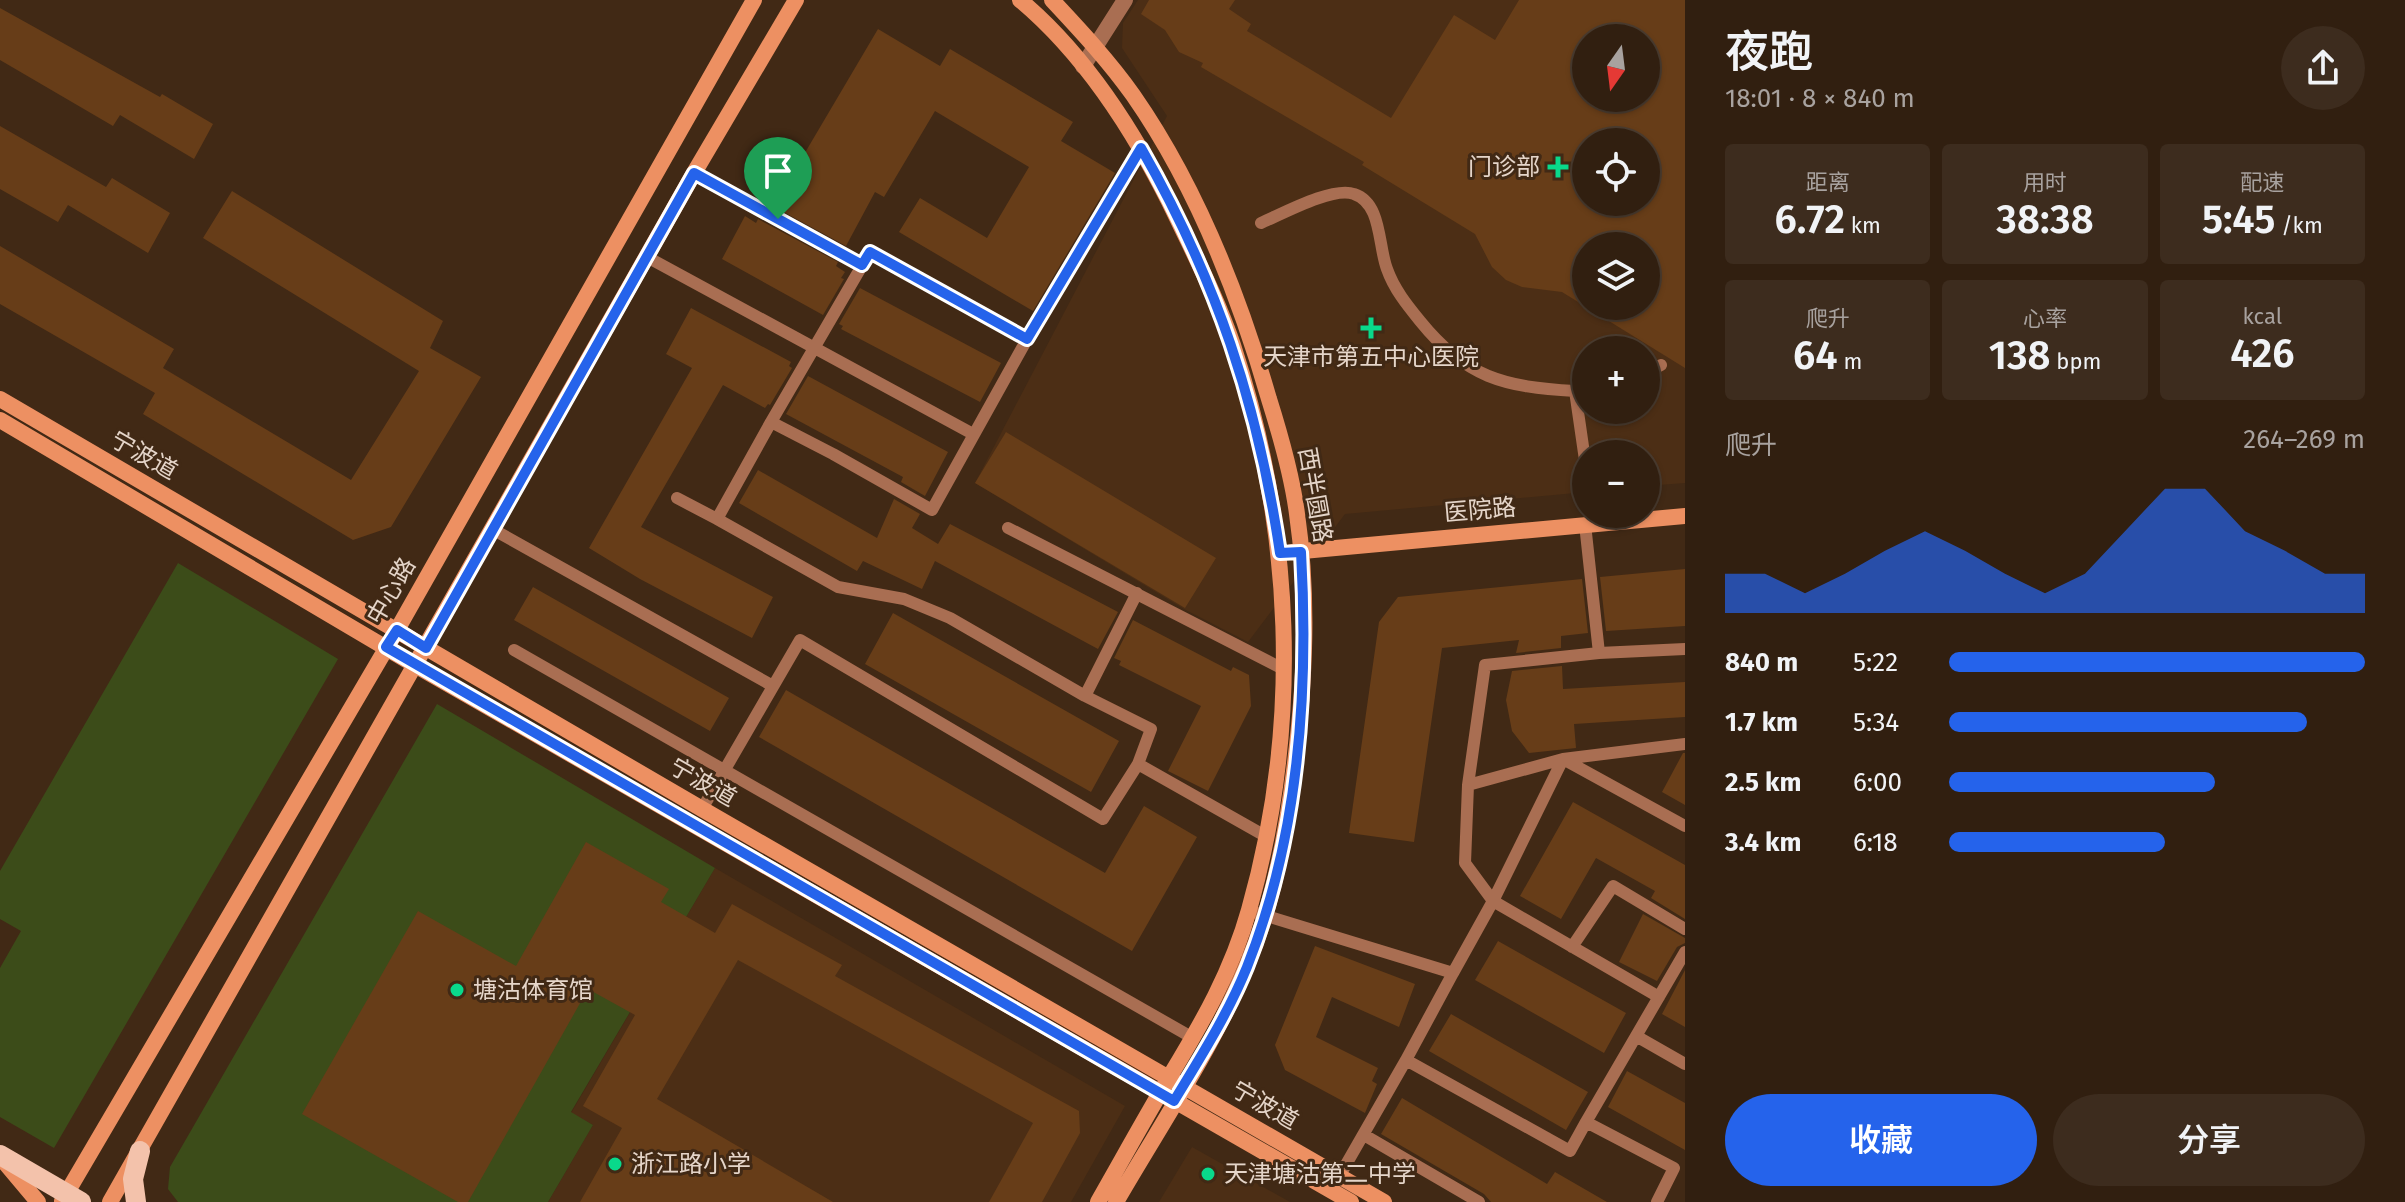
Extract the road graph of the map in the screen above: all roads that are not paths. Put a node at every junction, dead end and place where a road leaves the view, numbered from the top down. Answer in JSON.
{"nodes":[{"id":1,"x":754,"y":0,"type":"edge"},
{"id":2,"x":796,"y":0,"type":"edge"},
{"id":3,"x":1020,"y":0,"type":"edge"},
{"id":4,"x":1052,"y":0,"type":"edge"},
{"id":5,"x":1125,"y":0,"type":"edge"},
{"id":6,"x":1095,"y":47,"type":"junction"},
{"id":7,"x":1083,"y":66,"type":"junction"},
{"id":8,"x":1141,"y":148,"type":"junction"},
{"id":9,"x":694,"y":173,"type":"junction"},
{"id":10,"x":1261,"y":223,"type":"dead end"},
{"id":11,"x":647,"y":257,"type":"junction"},
{"id":12,"x":862,"y":265,"type":"junction"},
{"id":13,"x":1027,"y":339,"type":"junction"},
{"id":14,"x":815,"y":347,"type":"junction"},
{"id":15,"x":1572,"y":389,"type":"edge"},
{"id":16,"x":0,"y":399,"type":"edge"},
{"id":17,"x":0,"y":420,"type":"edge"},
{"id":18,"x":771,"y":422,"type":"junction"},
{"id":19,"x":973,"y":434,"type":"junction"},
{"id":20,"x":677,"y":498,"type":"dead end"},
{"id":21,"x":1685,"y":516,"type":"edge"},
{"id":22,"x":1660,"y":517,"type":"edge"},
{"id":23,"x":717,"y":519,"type":"junction"},
{"id":24,"x":1572,"y":523,"type":"edge"},
{"id":25,"x":1008,"y":528,"type":"dead end"},
{"id":26,"x":1590,"y":528,"type":"edge"},
{"id":27,"x":494,"y":530,"type":"junction"},
{"id":28,"x":1301,"y":552,"type":"junction"},
{"id":29,"x":1280,"y":553,"type":"junction"},
{"id":30,"x":1137,"y":593,"type":"junction"},
{"id":31,"x":397,"y":630,"type":"junction"},
{"id":32,"x":386,"y":647,"type":"junction"},
{"id":33,"x":426,"y":648,"type":"junction"},
{"id":34,"x":1685,"y":649,"type":"edge"},
{"id":35,"x":514,"y":650,"type":"dead end"},
{"id":36,"x":1599,"y":653,"type":"junction"},
{"id":37,"x":415,"y":665,"type":"junction"},
{"id":38,"x":1285,"y":670,"type":"junction"},
{"id":39,"x":773,"y":686,"type":"junction"},
{"id":40,"x":1085,"y":696,"type":"junction"},
{"id":41,"x":1685,"y":744,"type":"edge"},
{"id":42,"x":1563,"y":759,"type":"junction"},
{"id":43,"x":1138,"y":764,"type":"junction"},
{"id":44,"x":725,"y":771,"type":"junction"},
{"id":45,"x":1468,"y":785,"type":"junction"},
{"id":46,"x":702,"y":809,"type":"junction"},
{"id":47,"x":1685,"y":826,"type":"edge"},
{"id":48,"x":1267,"y":837,"type":"junction"},
{"id":49,"x":1493,"y":901,"type":"junction"},
{"id":50,"x":1257,"y":913,"type":"junction"},
{"id":51,"x":1685,"y":929,"type":"edge"},
{"id":52,"x":1572,"y":947,"type":"junction"},
{"id":53,"x":1685,"y":952,"type":"edge"},
{"id":54,"x":1453,"y":973,"type":"junction"},
{"id":55,"x":1659,"y":997,"type":"junction"},
{"id":56,"x":1636,"y":1036,"type":"junction"},
{"id":57,"x":1193,"y":1038,"type":"junction"},
{"id":58,"x":1406,"y":1060,"type":"junction"},
{"id":59,"x":1685,"y":1064,"type":"edge"},
{"id":60,"x":1176,"y":1082,"type":"junction"},
{"id":61,"x":1167,"y":1097,"type":"junction"},
{"id":62,"x":1586,"y":1122,"type":"junction"},
{"id":63,"x":1364,"y":1135,"type":"junction"},
{"id":64,"x":140,"y":1151,"type":"junction"},
{"id":65,"x":0,"y":1157,"type":"edge"},
{"id":66,"x":1680,"y":1171,"type":"edge"},
{"id":67,"x":1336,"y":1184,"type":"junction"},
{"id":68,"x":70,"y":1199,"type":"edge"},
{"id":69,"x":38,"y":1202,"type":"edge"},
{"id":70,"x":110,"y":1202,"type":"edge"},
{"id":71,"x":136,"y":1202,"type":"edge"},
{"id":72,"x":1098,"y":1202,"type":"edge"},
{"id":73,"x":1116,"y":1202,"type":"edge"},
{"id":74,"x":1351,"y":1202,"type":"edge"},
{"id":75,"x":1384,"y":1202,"type":"edge"},
{"id":76,"x":1479,"y":1202,"type":"edge"},
{"id":77,"x":1657,"y":1202,"type":"edge"}],
"edges":[{"from":1,"to":31,"type":"street","name":"中心路"},
{"from":2,"to":9,"type":"street"},
{"from":3,"to":7,"type":"street","name":"西半圆路"},
{"from":4,"to":6,"type":"street","name":"西半圆路"},
{"from":5,"to":6,"type":"street"},
{"from":6,"to":7,"type":"street"},
{"from":6,"to":28,"type":"street","name":"西半圆路"},
{"from":7,"to":8,"type":"street","name":"西半圆路"},
{"from":8,"to":13,"type":"lane"},
{"from":8,"to":29,"type":"street","name":"西半圆路"},
{"from":9,"to":11,"type":"street"},
{"from":9,"to":12,"type":"lane"},
{"from":10,"to":15,"type":"lane"},
{"from":11,"to":14,"type":"lane"},
{"from":11,"to":27,"type":"street"},
{"from":12,"to":13,"type":"lane"},
{"from":12,"to":14,"type":"lane"},
{"from":13,"to":19,"type":"lane"},
{"from":14,"to":18,"type":"lane"},
{"from":14,"to":19,"type":"lane"},
{"from":16,"to":31,"type":"street","name":"宁波道"},
{"from":17,"to":32,"type":"street","name":"宁波道"},
{"from":18,"to":19,"type":"lane"},
{"from":18,"to":23,"type":"lane"},
{"from":20,"to":23,"type":"lane"},
{"from":21,"to":22,"type":"street","name":"医院路"},
{"from":23,"to":40,"type":"lane"},
{"from":24,"to":28,"type":"street","name":"医院路"},
{"from":25,"to":30,"type":"lane"},
{"from":26,"to":36,"type":"lane"},
{"from":27,"to":33,"type":"street"},
{"from":27,"to":39,"type":"lane"},
{"from":28,"to":29,"type":"street","name":"医院路"},
{"from":28,"to":50,"type":"street","name":"西半圆路"},
{"from":29,"to":38,"type":"street","name":"西半圆路"},
{"from":30,"to":38,"type":"lane"},
{"from":30,"to":40,"type":"lane"},
{"from":31,"to":32,"type":"street","name":"中心路"},
{"from":31,"to":33,"type":"street","name":"宁波道"},
{"from":32,"to":37,"type":"street","name":"宁波道"},
{"from":32,"to":68,"type":"street","name":"中心路"},
{"from":33,"to":37,"type":"street"},
{"from":33,"to":46,"type":"street","name":"宁波道"},
{"from":34,"to":36,"type":"lane"},
{"from":35,"to":44,"type":"lane"},
{"from":36,"to":45,"type":"lane"},
{"from":37,"to":61,"type":"street","name":"宁波道"},
{"from":37,"to":64,"type":"street"},
{"from":38,"to":48,"type":"street","name":"西半圆路"},
{"from":39,"to":43,"type":"lane"},
{"from":39,"to":44,"type":"lane"},
{"from":40,"to":43,"type":"lane"},
{"from":41,"to":42,"type":"lane"},
{"from":42,"to":45,"type":"lane"},
{"from":42,"to":47,"type":"lane"},
{"from":42,"to":49,"type":"lane"},
{"from":43,"to":48,"type":"lane"},
{"from":44,"to":46,"type":"lane"},
{"from":44,"to":57,"type":"lane"},
{"from":45,"to":49,"type":"lane"},
{"from":46,"to":60,"type":"street","name":"宁波道"},
{"from":48,"to":50,"type":"street","name":"西半圆路"},
{"from":49,"to":52,"type":"lane"},
{"from":49,"to":54,"type":"lane"},
{"from":50,"to":54,"type":"lane"},
{"from":50,"to":57,"type":"street","name":"西半圆路"},
{"from":50,"to":60,"type":"street","name":"西半圆路"},
{"from":51,"to":52,"type":"lane"},
{"from":52,"to":55,"type":"lane"},
{"from":53,"to":55,"type":"lane"},
{"from":54,"to":58,"type":"lane"},
{"from":55,"to":56,"type":"lane"},
{"from":56,"to":59,"type":"lane"},
{"from":56,"to":62,"type":"lane"},
{"from":57,"to":60,"type":"street","name":"西半圆路"},
{"from":58,"to":62,"type":"lane"},
{"from":58,"to":63,"type":"lane"},
{"from":60,"to":61,"type":"street"},
{"from":60,"to":67,"type":"street","name":"宁波道"},
{"from":61,"to":67,"type":"street","name":"宁波道"},
{"from":61,"to":72,"type":"street"},
{"from":61,"to":73,"type":"street"},
{"from":62,"to":66,"type":"lane"},
{"from":63,"to":67,"type":"lane"},
{"from":63,"to":76,"type":"lane"},
{"from":64,"to":70,"type":"street"},
{"from":64,"to":71,"type":"main road"},
{"from":65,"to":68,"type":"main road"},
{"from":65,"to":69,"type":"street"},
{"from":66,"to":77,"type":"lane"},
{"from":67,"to":74,"type":"street","name":"宁波道"},
{"from":67,"to":75,"type":"street","name":"宁波道"}]}
